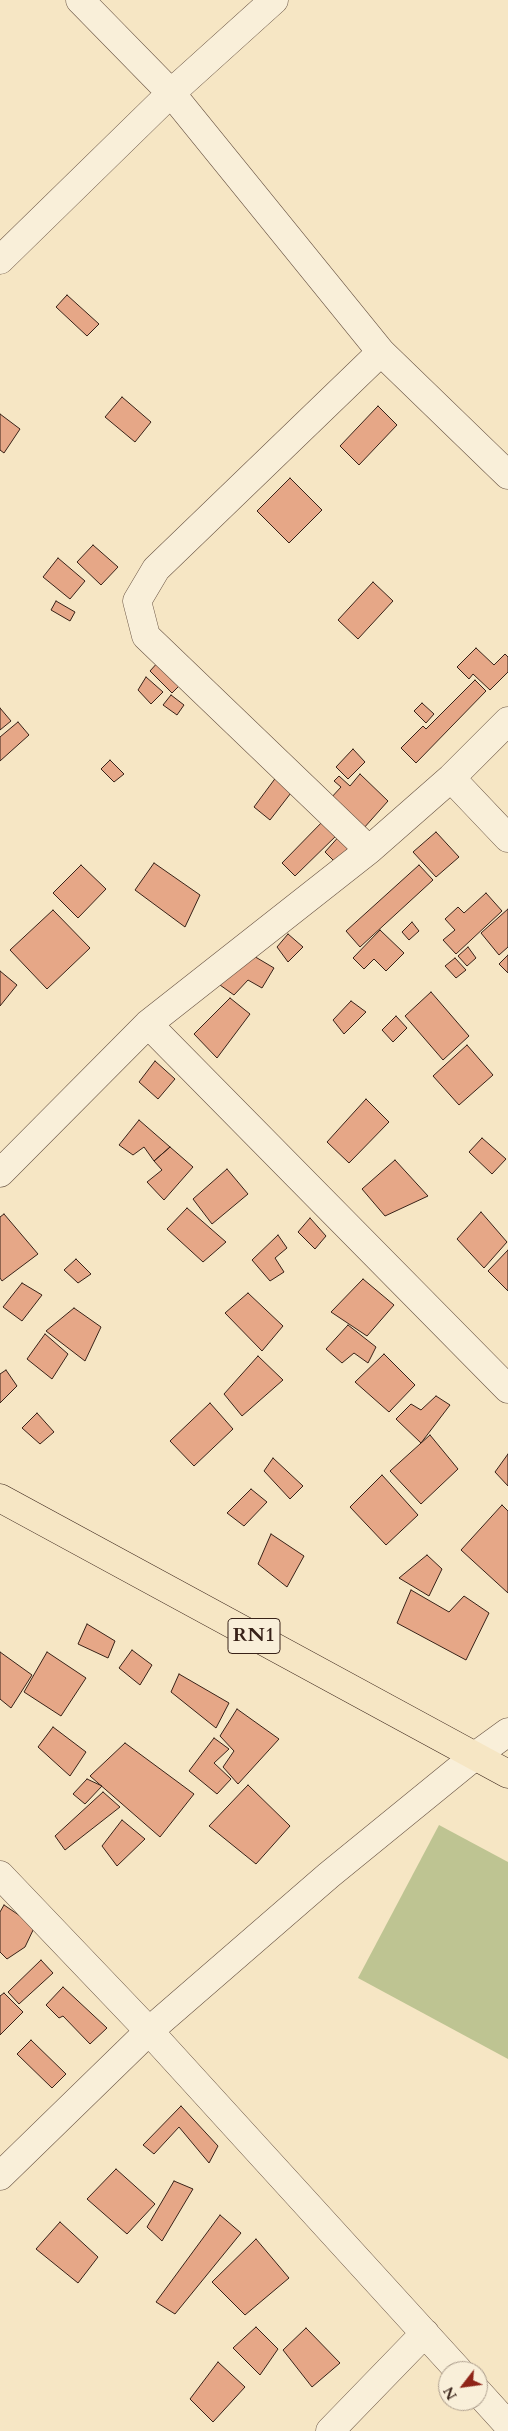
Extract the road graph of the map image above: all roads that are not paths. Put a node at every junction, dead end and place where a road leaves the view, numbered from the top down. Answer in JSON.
{"nodes":[{"id":1,"x":80,"y":0,"type":"edge"},
{"id":2,"x":274,"y":0,"type":"edge"},
{"id":3,"x":171,"y":93,"type":"junction"},
{"id":4,"x":0,"y":260,"type":"edge"},
{"id":5,"x":381,"y":352,"type":"junction"},
{"id":6,"x":508,"y":475,"type":"edge"},
{"id":7,"x":508,"y":721,"type":"edge"},
{"id":8,"x":451,"y":778,"type":"junction"},
{"id":9,"x":508,"y":838,"type":"edge"},
{"id":10,"x":370,"y":850,"type":"junction"},
{"id":11,"x":148,"y":1024,"type":"junction"},
{"id":12,"x":0,"y":1173,"type":"edge"},
{"id":13,"x":508,"y":1389,"type":"edge"},
{"id":14,"x":3,"y":1497,"type":"edge"},
{"id":15,"x":508,"y":1732,"type":"edge"},
{"id":16,"x":475,"y":1756,"type":"junction"},
{"id":17,"x":508,"y":1774,"type":"edge"},
{"id":18,"x":0,"y":1875,"type":"edge"},
{"id":19,"x":149,"y":2031,"type":"junction"},
{"id":20,"x":0,"y":2176,"type":"edge"},
{"id":21,"x":425,"y":2333,"type":"junction"},
{"id":22,"x":450,"y":2361,"type":"edge"},
{"id":23,"x":488,"y":2403,"type":"edge"},
{"id":24,"x":508,"y":2425,"type":"edge"},
{"id":25,"x":330,"y":2431,"type":"edge"}],
"edges":[{"from":1,"to":3,"type":"street"},
{"from":2,"to":3,"type":"street"},
{"from":3,"to":4,"type":"street"},
{"from":3,"to":5,"type":"street"},
{"from":5,"to":6,"type":"street"},
{"from":5,"to":10,"type":"street"},
{"from":7,"to":8,"type":"street"},
{"from":8,"to":9,"type":"street"},
{"from":8,"to":10,"type":"street"},
{"from":10,"to":11,"type":"street"},
{"from":11,"to":12,"type":"street"},
{"from":11,"to":13,"type":"street"},
{"from":14,"to":16,"type":"highway","number":"RN1"},
{"from":15,"to":16,"type":"street"},
{"from":16,"to":17,"type":"highway","number":"RN1"},
{"from":16,"to":19,"type":"street"},
{"from":18,"to":19,"type":"street"},
{"from":19,"to":20,"type":"street"},
{"from":19,"to":21,"type":"street"},
{"from":21,"to":22,"type":"street"},
{"from":21,"to":25,"type":"street"},
{"from":23,"to":24,"type":"street"}]}
